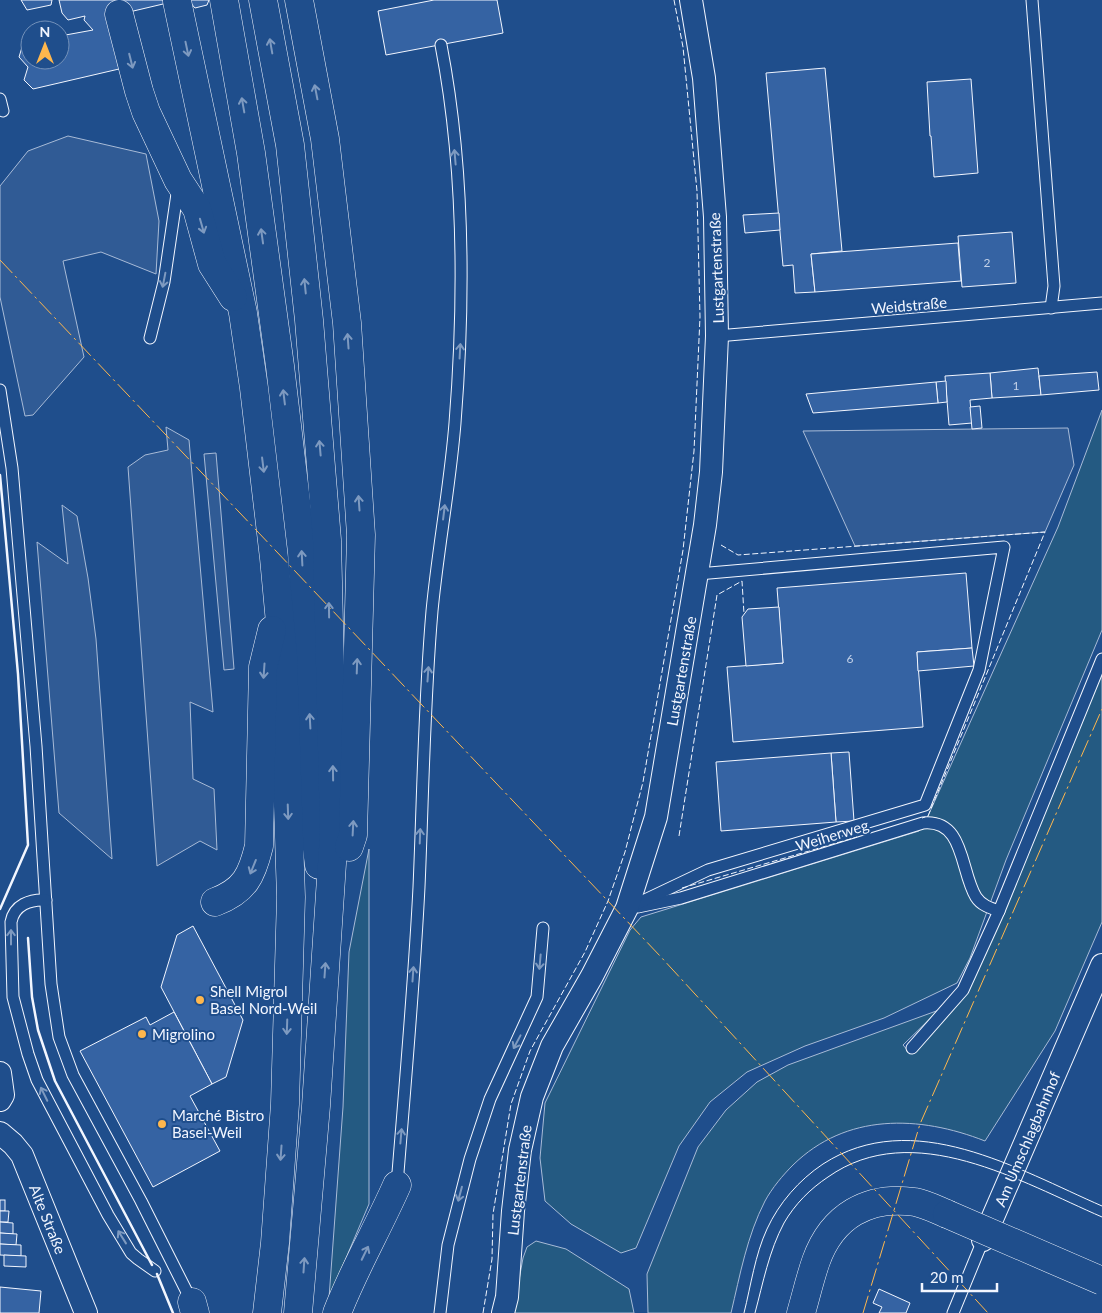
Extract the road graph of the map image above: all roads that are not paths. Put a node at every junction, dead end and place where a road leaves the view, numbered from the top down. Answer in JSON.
{"nodes":[{"id":1,"x":224,"y":0,"type":"edge"},
{"id":2,"x":263,"y":0,"type":"edge"},
{"id":3,"x":299,"y":0,"type":"edge"},
{"id":4,"x":691,"y":0,"type":"edge"},
{"id":5,"x":1032,"y":0,"type":"edge"},
{"id":6,"x":177,"y":1,"type":"edge"},
{"id":7,"x":119,"y":14,"type":"dead end"},
{"id":8,"x":441,"y":45,"type":"dead end"},
{"id":9,"x":0,"y":99,"type":"edge"},
{"id":10,"x":3,"y":111,"type":"dead end"},
{"id":11,"x":178,"y":180,"type":"junction"},
{"id":12,"x":1102,"y":303,"type":"edge"},
{"id":13,"x":1052,"y":308,"type":"junction"},
{"id":14,"x":243,"y":313,"type":"junction"},
{"id":15,"x":718,"y":336,"type":"junction"},
{"id":16,"x":150,"y":338,"type":"dead end"},
{"id":17,"x":0,"y":390,"type":"edge"},
{"id":18,"x":698,"y":574,"type":"junction"},
{"id":19,"x":278,"y":606,"type":"junction"},
{"id":20,"x":1102,"y":659,"type":"edge"},
{"id":21,"x":46,"y":900,"type":"junction"},
{"id":22,"x":215,"y":902,"type":"dead end"},
{"id":23,"x":627,"y":908,"type":"junction"},
{"id":24,"x":998,"y":911,"type":"junction"},
{"id":25,"x":543,"y":928,"type":"dead end"},
{"id":26,"x":326,"y":944,"type":"junction"},
{"id":27,"x":1102,"y":965,"type":"edge"},
{"id":28,"x":912,"y":1048,"type":"dead end"},
{"id":29,"x":0,"y":1073,"type":"edge"},
{"id":30,"x":0,"y":1100,"type":"edge"},
{"id":31,"x":0,"y":1133,"type":"edge"},
{"id":32,"x":397,"y":1185,"type":"joint"},
{"id":33,"x":983,"y":1240,"type":"joint"},
{"id":34,"x":155,"y":1271,"type":"dead end"},
{"id":35,"x":1102,"y":1281,"type":"edge"},
{"id":36,"x":193,"y":1308,"type":"edge"},
{"id":37,"x":954,"y":1312,"type":"edge"},
{"id":38,"x":86,"y":1313,"type":"edge"},
{"id":39,"x":267,"y":1313,"type":"edge"},
{"id":40,"x":298,"y":1313,"type":"edge"},
{"id":41,"x":338,"y":1313,"type":"edge"},
{"id":42,"x":440,"y":1313,"type":"edge"},
{"id":43,"x":503,"y":1313,"type":"edge"},
{"id":44,"x":801,"y":1313,"type":"edge"}],
"edges":[{"from":26,"to":1,"type":"main road","one_way":true},
{"from":26,"to":2,"type":"main road","one_way":true},
{"from":26,"to":3,"type":"main road","one_way":true},
{"from":4,"to":15,"type":"street","name":"Lustgartenstraße"},
{"from":5,"to":13,"type":"lane"},
{"from":6,"to":14,"type":"main road","one_way":true},
{"from":7,"to":11,"type":"main road","one_way":true},
{"from":32,"to":8,"type":"lane","one_way":true},
{"from":9,"to":10,"type":"lane"},
{"from":11,"to":14,"type":"main road","one_way":true},
{"from":11,"to":16,"type":"lane","one_way":true},
{"from":12,"to":13,"type":"lane","name":"Weidstraße"},
{"from":13,"to":15,"type":"lane","name":"Weidstraße"},
{"from":14,"to":19,"type":"main road","one_way":true},
{"from":15,"to":18,"type":"street","name":"Lustgartenstraße"},
{"from":17,"to":21,"type":"lane"},
{"from":18,"to":23,"type":"street","name":"Lustgartenstraße"},
{"from":18,"to":23,"type":"lane"},
{"from":19,"to":22,"type":"main road","one_way":true},
{"from":19,"to":39,"type":"main road","one_way":true},
{"from":20,"to":24,"type":"lane"},
{"from":34,"to":21,"type":"lane","one_way":true},
{"from":21,"to":36,"type":"lane"},
{"from":23,"to":24,"type":"lane","name":"Weiherweg"},
{"from":23,"to":43,"type":"street","name":"Lustgartenstraße"},
{"from":24,"to":28,"type":"lane"},
{"from":25,"to":42,"type":"lane","one_way":true},
{"from":40,"to":26,"type":"main road","one_way":true},
{"from":27,"to":33,"type":"street","name":"Am Umschlagbahnhof"},
{"from":29,"to":30,"type":"street"},
{"from":31,"to":38,"type":"street","name":"Alte Straße"},
{"from":41,"to":32,"type":"main road","one_way":true},
{"from":33,"to":37,"type":"lane","name":"Am Umschlagbahnhof"},
{"from":35,"to":44,"type":"main road","bridge":true}]}
